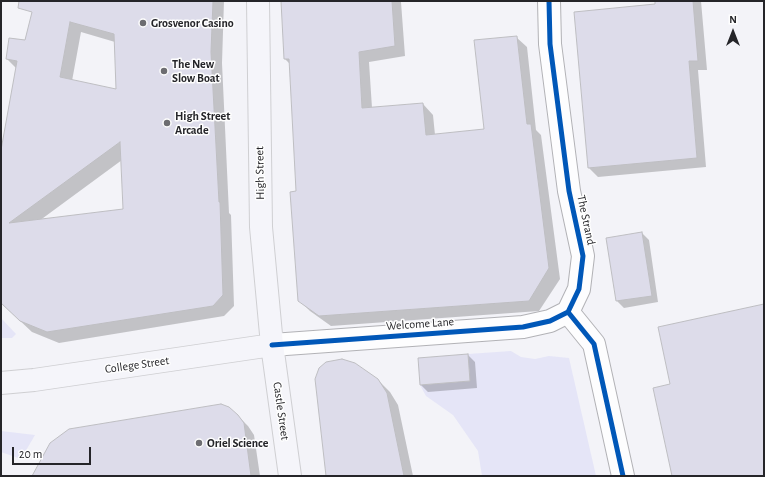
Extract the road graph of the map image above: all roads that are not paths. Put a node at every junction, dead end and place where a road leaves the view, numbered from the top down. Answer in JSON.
{"nodes":[{"id":1,"x":258,"y":1,"type":"edge"},
{"id":2,"x":549,"y":1,"type":"edge"},
{"id":3,"x":568,"y":312,"type":"junction"},
{"id":4,"x":272,"y":345,"type":"junction"},
{"id":5,"x":1,"y":383,"type":"edge"},
{"id":6,"x":290,"y":476,"type":"edge"},
{"id":7,"x":623,"y":476,"type":"edge"}],
"edges":[{"from":1,"to":4,"type":"main road","name":"High Street"},
{"from":2,"to":3,"type":"street","name":"The Strand"},
{"from":3,"to":4,"type":"street","name":"Welcome Lane"},
{"from":3,"to":7,"type":"street"},
{"from":4,"to":5,"type":"main road","name":"College Street"},
{"from":4,"to":6,"type":"main road","name":"Castle Street"}]}
